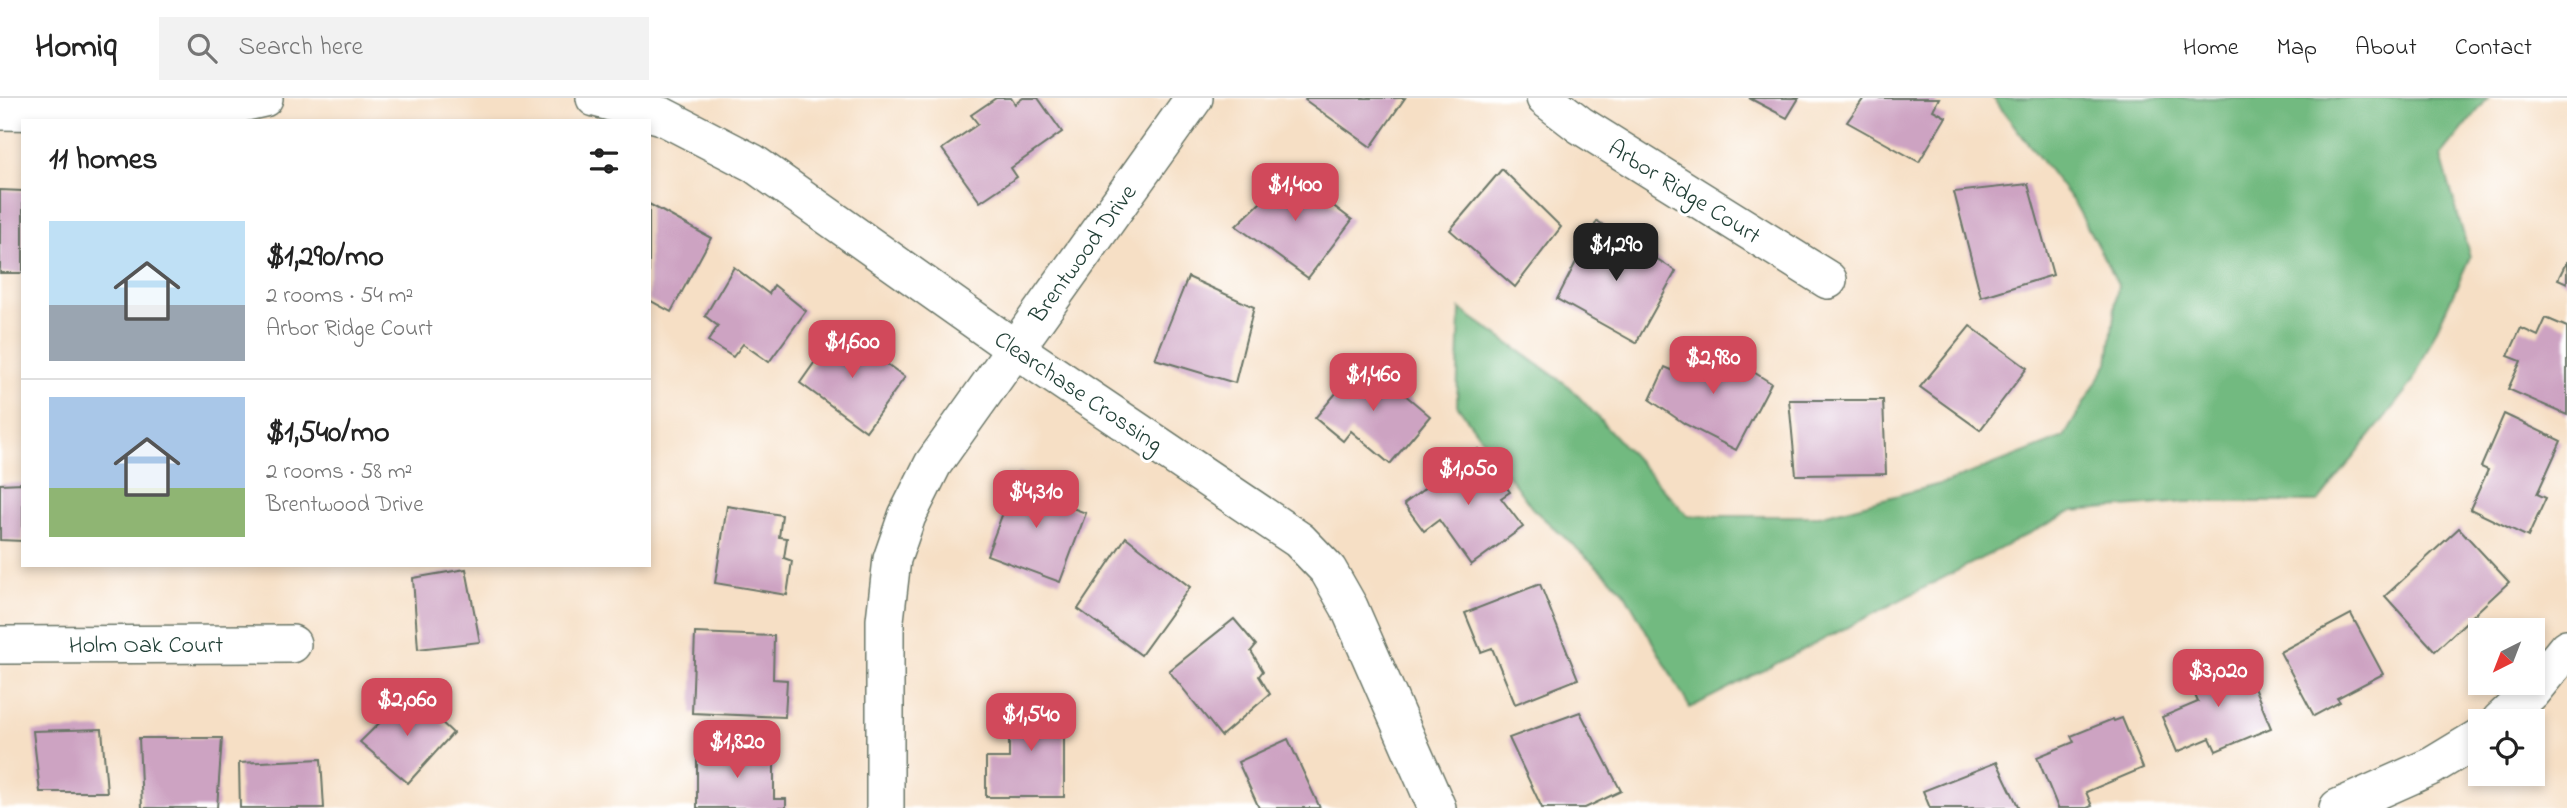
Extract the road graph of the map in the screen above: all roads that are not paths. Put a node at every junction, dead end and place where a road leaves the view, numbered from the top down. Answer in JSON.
{"nodes":[{"id":1,"x":264,"y":98,"type":"edge"},
{"id":2,"x":595,"y":98,"type":"edge"},
{"id":3,"x":1194,"y":98,"type":"edge"},
{"id":4,"x":1545,"y":98,"type":"edge"},
{"id":5,"x":0,"y":111,"type":"edge"},
{"id":6,"x":1828,"y":280,"type":"dead end"},
{"id":7,"x":1014,"y":348,"type":"junction"},
{"id":8,"x":292,"y":644,"type":"dead end"},
{"id":9,"x":0,"y":645,"type":"edge"},
{"id":10,"x":2567,"y":648,"type":"edge"},
{"id":11,"x":2513,"y":709,"type":"edge"},
{"id":12,"x":2468,"y":744,"type":"edge"},
{"id":13,"x":885,"y":808,"type":"edge"},
{"id":14,"x":1437,"y":808,"type":"edge"},
{"id":15,"x":2338,"y":808,"type":"edge"}],
"edges":[{"from":1,"to":5,"type":"street"},
{"from":2,"to":7,"type":"street","name":"Clearchase Crossing"},
{"from":3,"to":7,"type":"street","name":"Brentwood Drive"},
{"from":4,"to":6,"type":"street","name":"Arbor Ridge Court"},
{"from":7,"to":13,"type":"street","name":"Brentwood Drive"},
{"from":7,"to":14,"type":"street","name":"Clearchase Crossing"},
{"from":8,"to":9,"type":"street","name":"Holm Oak Court"},
{"from":10,"to":11,"type":"street"},
{"from":12,"to":15,"type":"street"}]}
